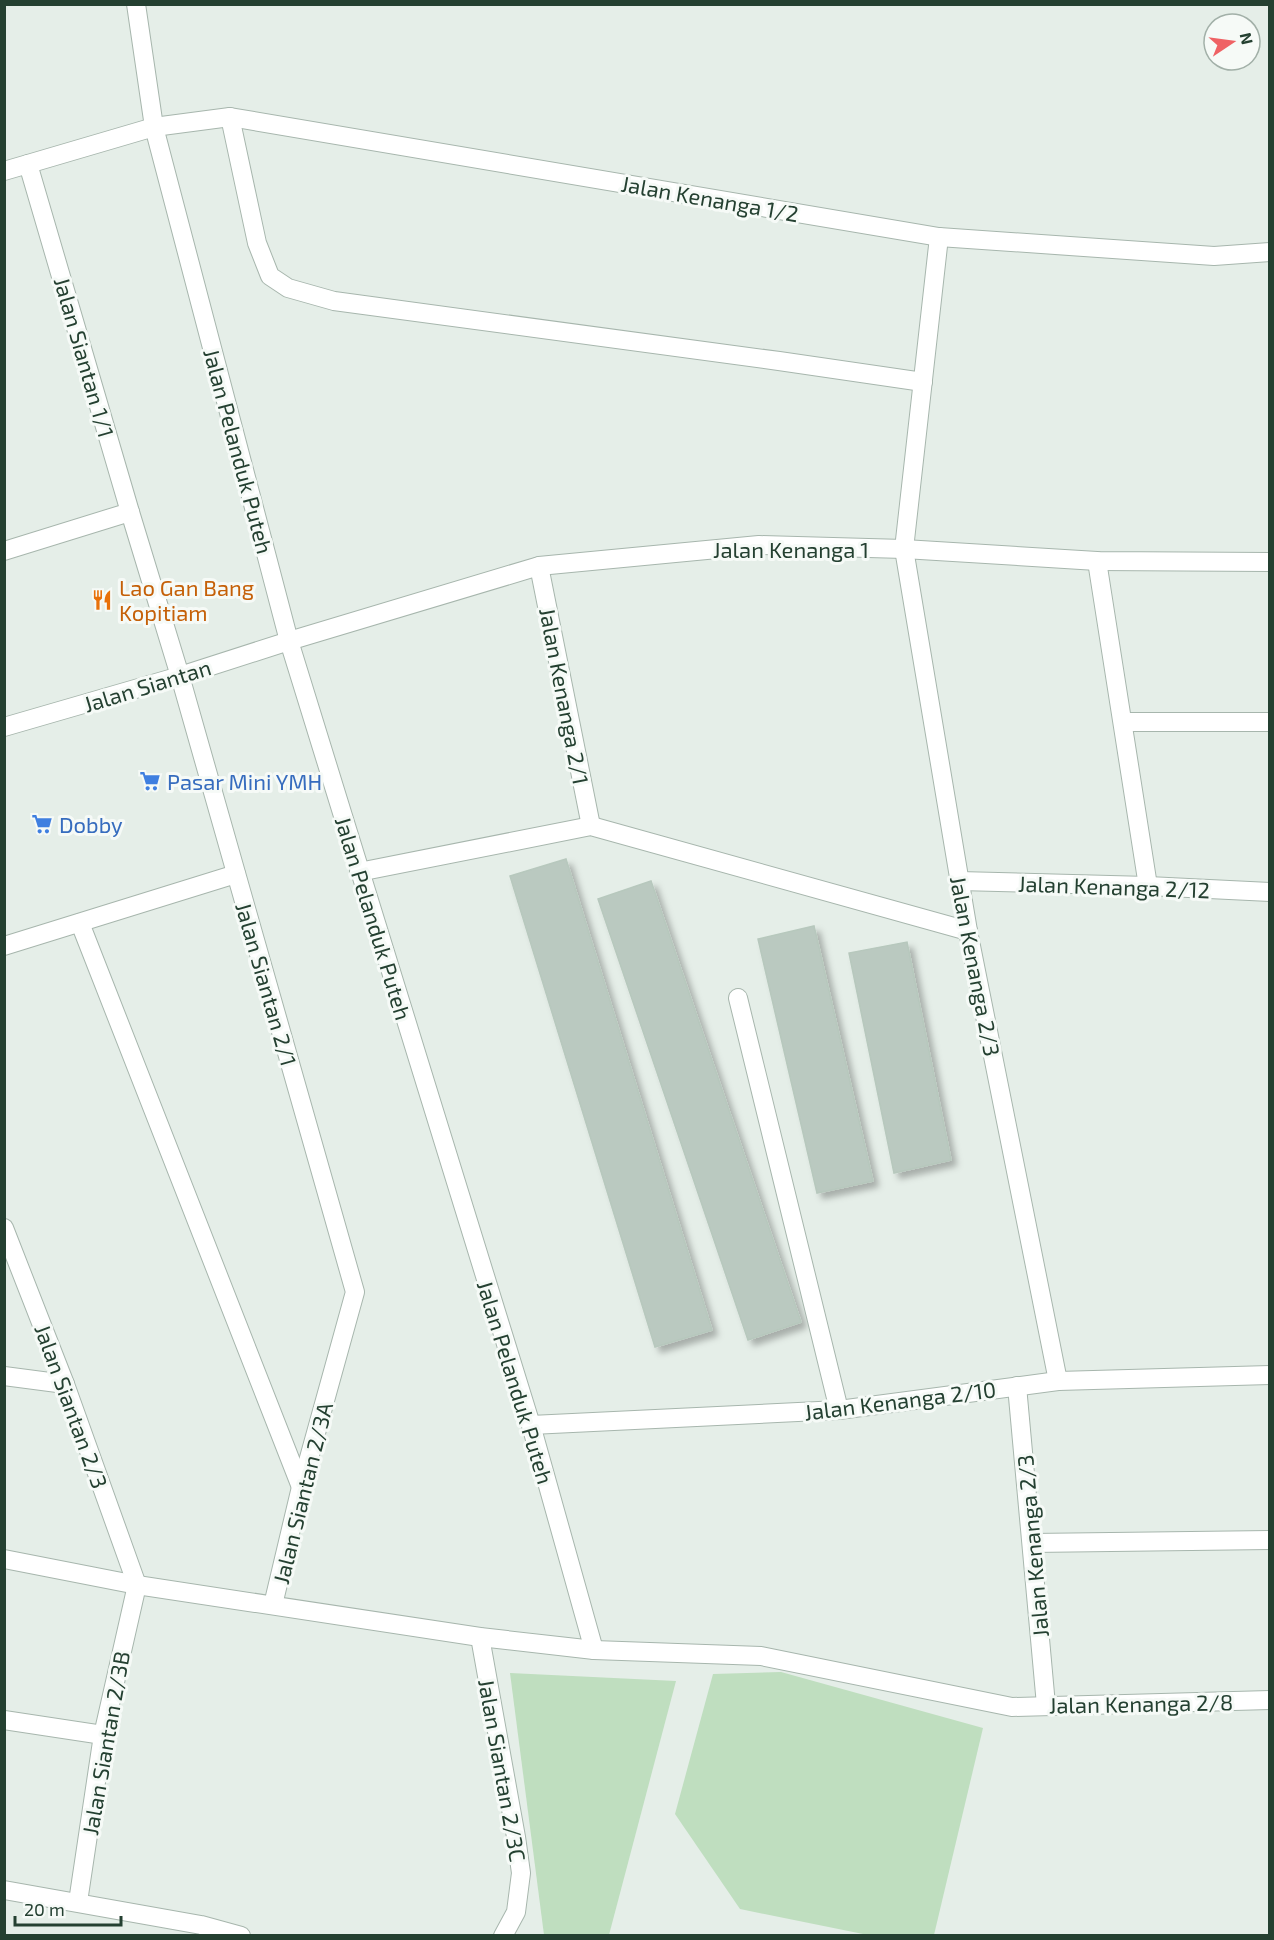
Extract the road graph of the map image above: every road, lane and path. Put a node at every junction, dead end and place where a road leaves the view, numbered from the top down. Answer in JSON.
{"nodes":[{"id":1,"x":136,"y":4,"type":"edge"},
{"id":2,"x":230,"y":117,"type":"junction"},
{"id":3,"x":154,"y":127,"type":"junction"},
{"id":4,"x":28,"y":164,"type":"junction"},
{"id":5,"x":4,"y":171,"type":"edge"},
{"id":6,"x":939,"y":237,"type":"junction"},
{"id":7,"x":1269,"y":252,"type":"edge"},
{"id":8,"x":923,"y":382,"type":"junction"},
{"id":9,"x":130,"y":512,"type":"junction"},
{"id":10,"x":904,"y":549,"type":"junction"},
{"id":11,"x":4,"y":551,"type":"edge"},
{"id":12,"x":1098,"y":561,"type":"junction"},
{"id":13,"x":1269,"y":562,"type":"edge"},
{"id":14,"x":539,"y":566,"type":"junction"},
{"id":15,"x":289,"y":641,"type":"junction"},
{"id":16,"x":180,"y":676,"type":"junction"},
{"id":17,"x":1123,"y":722,"type":"junction"},
{"id":18,"x":1269,"y":722,"type":"edge"},
{"id":19,"x":4,"y":727,"type":"edge"},
{"id":20,"x":591,"y":826,"type":"junction"},
{"id":21,"x":359,"y":872,"type":"junction"},
{"id":22,"x":236,"y":874,"type":"junction"},
{"id":23,"x":959,"y":881,"type":"junction"},
{"id":24,"x":1148,"y":886,"type":"junction"},
{"id":25,"x":1269,"y":892,"type":"edge"},
{"id":26,"x":80,"y":923,"type":"junction"},
{"id":27,"x":968,"y":931,"type":"junction"},
{"id":28,"x":4,"y":946,"type":"edge"},
{"id":29,"x":738,"y":998,"type":"dead end"},
{"id":30,"x":4,"y":1228,"type":"edge"},
{"id":31,"x":355,"y":1292,"type":"joint"},
{"id":32,"x":1269,"y":1375,"type":"edge"},
{"id":33,"x":4,"y":1376,"type":"edge"},
{"id":34,"x":1058,"y":1381,"type":"junction"},
{"id":35,"x":65,"y":1384,"type":"junction"},
{"id":36,"x":1017,"y":1386,"type":"junction"},
{"id":37,"x":839,"y":1410,"type":"junction"},
{"id":38,"x":531,"y":1425,"type":"junction"},
{"id":39,"x":301,"y":1487,"type":"junction"},
{"id":40,"x":1269,"y":1540,"type":"edge"},
{"id":41,"x":1032,"y":1543,"type":"junction"},
{"id":42,"x":4,"y":1559,"type":"edge"},
{"id":43,"x":137,"y":1585,"type":"junction"},
{"id":44,"x":273,"y":1605,"type":"junction"},
{"id":45,"x":480,"y":1637,"type":"junction"},
{"id":46,"x":594,"y":1650,"type":"junction"},
{"id":47,"x":1269,"y":1700,"type":"edge"},
{"id":48,"x":1046,"y":1706,"type":"junction"},
{"id":49,"x":4,"y":1720,"type":"edge"},
{"id":50,"x":103,"y":1735,"type":"junction"},
{"id":51,"x":4,"y":1890,"type":"edge"},
{"id":52,"x":78,"y":1902,"type":"junction"},
{"id":53,"x":201,"y":1930,"type":"edge"},
{"id":54,"x":241,"y":1935,"type":"edge"},
{"id":55,"x":503,"y":1935,"type":"edge"}],
"edges":[{"from":1,"to":3,"type":"street","name":"Jalan Pelanduk Puteh"},
{"from":2,"to":3,"type":"street","name":"Jalan Kenanga 1/2"},
{"from":2,"to":6,"type":"street","name":"Jalan Kenanga 1/2"},
{"from":2,"to":8,"type":"street"},
{"from":3,"to":4,"type":"street"},
{"from":3,"to":15,"type":"street","name":"Jalan Pelanduk Puteh"},
{"from":4,"to":5,"type":"street"},
{"from":4,"to":9,"type":"street","name":"Jalan Siantan 1/1"},
{"from":6,"to":7,"type":"street","name":"Jalan Kenanga 1/2"},
{"from":6,"to":8,"type":"street","name":"Jalan Kenanga 2/3"},
{"from":8,"to":10,"type":"street","name":"Jalan Kenanga 2/3"},
{"from":9,"to":11,"type":"street"},
{"from":9,"to":16,"type":"street","name":"Jalan Siantan 1/1"},
{"from":10,"to":12,"type":"street","name":"Jalan Kenanga 1"},
{"from":10,"to":14,"type":"street","name":"Jalan Kenanga 1"},
{"from":10,"to":23,"type":"street","name":"Jalan Kenanga 2/3"},
{"from":12,"to":13,"type":"street","name":"Jalan Kenanga 1"},
{"from":12,"to":17,"type":"street"},
{"from":14,"to":15,"type":"street","name":"Jalan Kenanga 1"},
{"from":14,"to":20,"type":"street","name":"Jalan Kenanga 2/1"},
{"from":15,"to":16,"type":"street","name":"Jalan Siantan"},
{"from":15,"to":21,"type":"street","name":"Jalan Pelanduk Puteh"},
{"from":16,"to":19,"type":"street","name":"Jalan Siantan"},
{"from":16,"to":22,"type":"street","name":"Jalan Siantan 2/1"},
{"from":17,"to":18,"type":"street"},
{"from":17,"to":24,"type":"street"},
{"from":20,"to":21,"type":"street"},
{"from":20,"to":27,"type":"street"},
{"from":21,"to":38,"type":"street","name":"Jalan Pelanduk Puteh"},
{"from":22,"to":26,"type":"street"},
{"from":22,"to":31,"type":"street","name":"Jalan Siantan 2/1"},
{"from":23,"to":24,"type":"street","name":"Jalan Kenanga 2/12"},
{"from":23,"to":27,"type":"street","name":"Jalan Kenanga 2/3"},
{"from":24,"to":25,"type":"street","name":"Jalan Kenanga 2/12"},
{"from":26,"to":28,"type":"street"},
{"from":26,"to":39,"type":"street"},
{"from":27,"to":34,"type":"street","name":"Jalan Kenanga 2/3"},
{"from":29,"to":37,"type":"street"},
{"from":30,"to":35,"type":"street","name":"Jalan Siantan 2/3"},
{"from":31,"to":39,"type":"street","name":"Jalan Siantan 2/3A"},
{"from":32,"to":34,"type":"street","name":"Jalan Kenanga 2/10"},
{"from":33,"to":35,"type":"street"},
{"from":34,"to":36,"type":"street","name":"Jalan Kenanga 2/10"},
{"from":35,"to":43,"type":"street","name":"Jalan Siantan 2/3"},
{"from":36,"to":37,"type":"street","name":"Jalan Kenanga 2/10"},
{"from":36,"to":41,"type":"street","name":"Jalan Kenanga 2/3"},
{"from":37,"to":38,"type":"street","name":"Jalan Kenanga 2/10"},
{"from":38,"to":46,"type":"street","name":"Jalan Pelanduk Puteh"},
{"from":39,"to":44,"type":"street","name":"Jalan Siantan 2/3A"},
{"from":40,"to":41,"type":"street"},
{"from":41,"to":48,"type":"street","name":"Jalan Kenanga 2/3"},
{"from":42,"to":43,"type":"street","name":"Jalan Siantan 2/3A"},
{"from":43,"to":44,"type":"street","name":"Jalan Siantan 2/3A"},
{"from":43,"to":50,"type":"street","name":"Jalan Siantan 2/3B"},
{"from":44,"to":45,"type":"street","name":"Jalan Kenanga 2/8"},
{"from":45,"to":46,"type":"street","name":"Jalan Kenanga 2/8"},
{"from":45,"to":55,"type":"street","name":"Jalan Siantan 2/3C"},
{"from":46,"to":48,"type":"street","name":"Jalan Kenanga 2/8"},
{"from":47,"to":48,"type":"street","name":"Jalan Kenanga 2/8"},
{"from":49,"to":50,"type":"street"},
{"from":50,"to":52,"type":"street","name":"Jalan Siantan 2/3B"},
{"from":51,"to":52,"type":"street"},
{"from":52,"to":53,"type":"street"},
{"from":53,"to":54,"type":"street"}]}
